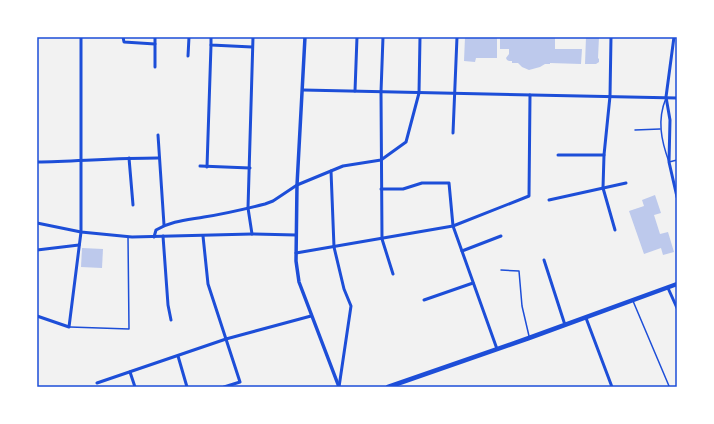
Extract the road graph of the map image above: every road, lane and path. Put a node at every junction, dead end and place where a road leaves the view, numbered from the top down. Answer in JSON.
{"nodes":[{"id":1,"x":81,"y":37,"type":"edge"},
{"id":2,"x":123,"y":37,"type":"edge"},
{"id":3,"x":155,"y":37,"type":"edge"},
{"id":4,"x":189,"y":37,"type":"edge"},
{"id":5,"x":211,"y":37,"type":"edge"},
{"id":6,"x":253,"y":37,"type":"edge"},
{"id":7,"x":304,"y":37,"type":"edge"},
{"id":8,"x":357,"y":37,"type":"edge"},
{"id":9,"x":383,"y":37,"type":"edge"},
{"id":10,"x":420,"y":37,"type":"edge"},
{"id":11,"x":457,"y":37,"type":"edge"},
{"id":12,"x":610,"y":37,"type":"edge"},
{"id":13,"x":674,"y":37,"type":"edge"},
{"id":14,"x":156,"y":44,"type":"junction"},
{"id":15,"x":210,"y":45,"type":"junction"},
{"id":16,"x":252,"y":47,"type":"junction"},
{"id":17,"x":188,"y":56,"type":"dead end"},
{"id":18,"x":155,"y":67,"type":"dead end"},
{"id":19,"x":303,"y":90,"type":"junction"},
{"id":20,"x":355,"y":91,"type":"junction"},
{"id":21,"x":381,"y":92,"type":"junction"},
{"id":22,"x":419,"y":92,"type":"junction"},
{"id":23,"x":455,"y":93,"type":"junction"},
{"id":24,"x":530,"y":95,"type":"junction"},
{"id":25,"x":610,"y":96,"type":"junction"},
{"id":26,"x":666,"y":97,"type":"junction"},
{"id":27,"x":677,"y":98,"type":"edge"},
{"id":28,"x":660,"y":129,"type":"junction"},
{"id":29,"x":635,"y":130,"type":"dead end"},
{"id":30,"x":453,"y":133,"type":"dead end"},
{"id":31,"x":158,"y":135,"type":"dead end"},
{"id":32,"x":558,"y":155,"type":"dead end"},
{"id":33,"x":604,"y":155,"type":"junction"},
{"id":34,"x":129,"y":158,"type":"junction"},
{"id":35,"x":158,"y":158,"type":"junction"},
{"id":36,"x":381,"y":160,"type":"junction"},
{"id":37,"x":677,"y":160,"type":"edge"},
{"id":38,"x":37,"y":162,"type":"edge"},
{"id":39,"x":82,"y":162,"type":"junction"},
{"id":40,"x":669,"y":162,"type":"junction"},
{"id":41,"x":200,"y":166,"type":"dead end"},
{"id":42,"x":207,"y":166,"type":"junction"},
{"id":43,"x":250,"y":168,"type":"junction"},
{"id":44,"x":331,"y":171,"type":"junction"},
{"id":45,"x":626,"y":184,"type":"dead end"},
{"id":46,"x":297,"y":185,"type":"junction"},
{"id":47,"x":603,"y":188,"type":"junction"},
{"id":48,"x":381,"y":189,"type":"junction"},
{"id":49,"x":677,"y":198,"type":"edge"},
{"id":50,"x":549,"y":200,"type":"dead end"},
{"id":51,"x":132,"y":205,"type":"dead end"},
{"id":52,"x":248,"y":208,"type":"junction"},
{"id":53,"x":37,"y":223,"type":"edge"},
{"id":54,"x":164,"y":225,"type":"junction"},
{"id":55,"x":453,"y":226,"type":"junction"},
{"id":56,"x":615,"y":230,"type":"dead end"},
{"id":57,"x":81,"y":232,"type":"junction"},
{"id":58,"x":252,"y":234,"type":"junction"},
{"id":59,"x":296,"y":235,"type":"junction"},
{"id":60,"x":154,"y":236,"type":"junction"},
{"id":61,"x":163,"y":236,"type":"junction"},
{"id":62,"x":203,"y":236,"type":"junction"},
{"id":63,"x":501,"y":236,"type":"dead end"},
{"id":64,"x":128,"y":237,"type":"junction"},
{"id":65,"x":382,"y":239,"type":"junction"},
{"id":66,"x":79,"y":245,"type":"junction"},
{"id":67,"x":334,"y":247,"type":"junction"},
{"id":68,"x":37,"y":250,"type":"edge"},
{"id":69,"x":462,"y":251,"type":"junction"},
{"id":70,"x":296,"y":253,"type":"junction"},
{"id":71,"x":544,"y":260,"type":"dead end"},
{"id":72,"x":501,"y":270,"type":"dead end"},
{"id":73,"x":393,"y":274,"type":"dead end"},
{"id":74,"x":473,"y":283,"type":"junction"},
{"id":75,"x":677,"y":284,"type":"edge"},
{"id":76,"x":668,"y":288,"type":"junction"},
{"id":77,"x":424,"y":300,"type":"dead end"},
{"id":78,"x":633,"y":300,"type":"junction"},
{"id":79,"x":677,"y":308,"type":"edge"},
{"id":80,"x":37,"y":316,"type":"edge"},
{"id":81,"x":311,"y":316,"type":"junction"},
{"id":82,"x":586,"y":318,"type":"junction"},
{"id":83,"x":172,"y":320,"type":"dead end"},
{"id":84,"x":565,"y":325,"type":"junction"},
{"id":85,"x":69,"y":327,"type":"junction"},
{"id":86,"x":529,"y":338,"type":"junction"},
{"id":87,"x":226,"y":339,"type":"junction"},
{"id":88,"x":497,"y":349,"type":"junction"},
{"id":89,"x":178,"y":356,"type":"junction"},
{"id":90,"x":130,"y":372,"type":"junction"},
{"id":91,"x":97,"y":383,"type":"dead end"},
{"id":92,"x":669,"y":386,"type":"dead end"},
{"id":93,"x":135,"y":387,"type":"edge"},
{"id":94,"x":187,"y":387,"type":"edge"},
{"id":95,"x":224,"y":387,"type":"edge"},
{"id":96,"x":339,"y":387,"type":"edge"},
{"id":97,"x":388,"y":387,"type":"edge"},
{"id":98,"x":612,"y":387,"type":"edge"}],
"edges":[{"from":1,"to":39,"type":"street"},
{"from":2,"to":14,"type":"street"},
{"from":3,"to":14,"type":"street"},
{"from":4,"to":17,"type":"street"},
{"from":5,"to":15,"type":"street"},
{"from":6,"to":16,"type":"street"},
{"from":7,"to":19,"type":"street"},
{"from":8,"to":20,"type":"street"},
{"from":9,"to":21,"type":"street"},
{"from":10,"to":22,"type":"street"},
{"from":11,"to":23,"type":"street"},
{"from":12,"to":25,"type":"street"},
{"from":13,"to":26,"type":"street"},
{"from":14,"to":18,"type":"street"},
{"from":15,"to":16,"type":"street"},
{"from":15,"to":42,"type":"street"},
{"from":16,"to":43,"type":"street"},
{"from":19,"to":20,"type":"street"},
{"from":19,"to":46,"type":"street"},
{"from":20,"to":21,"type":"street"},
{"from":21,"to":22,"type":"street"},
{"from":21,"to":36,"type":"street"},
{"from":22,"to":23,"type":"street"},
{"from":22,"to":36,"type":"street"},
{"from":23,"to":24,"type":"street"},
{"from":23,"to":30,"type":"street"},
{"from":24,"to":25,"type":"street"},
{"from":24,"to":55,"type":"street"},
{"from":25,"to":26,"type":"street"},
{"from":25,"to":33,"type":"street"},
{"from":26,"to":27,"type":"street"},
{"from":26,"to":28,"type":"lane"},
{"from":26,"to":40,"type":"street"},
{"from":28,"to":29,"type":"lane"},
{"from":28,"to":40,"type":"lane"},
{"from":31,"to":35,"type":"street"},
{"from":32,"to":33,"type":"street"},
{"from":33,"to":47,"type":"street"},
{"from":34,"to":35,"type":"street"},
{"from":34,"to":39,"type":"street"},
{"from":34,"to":51,"type":"street"},
{"from":35,"to":54,"type":"street"},
{"from":36,"to":44,"type":"street"},
{"from":36,"to":48,"type":"street"},
{"from":37,"to":40,"type":"lane"},
{"from":38,"to":39,"type":"street"},
{"from":39,"to":57,"type":"street"},
{"from":40,"to":49,"type":"street"},
{"from":41,"to":42,"type":"street"},
{"from":42,"to":43,"type":"street"},
{"from":43,"to":52,"type":"street"},
{"from":44,"to":46,"type":"street"},
{"from":44,"to":67,"type":"street"},
{"from":45,"to":47,"type":"street"},
{"from":46,"to":52,"type":"street"},
{"from":46,"to":59,"type":"street"},
{"from":47,"to":50,"type":"street"},
{"from":47,"to":56,"type":"street"},
{"from":48,"to":55,"type":"street"},
{"from":48,"to":65,"type":"street"},
{"from":52,"to":54,"type":"street"},
{"from":52,"to":58,"type":"street"},
{"from":53,"to":57,"type":"street"},
{"from":54,"to":60,"type":"street"},
{"from":55,"to":65,"type":"street"},
{"from":55,"to":69,"type":"street"},
{"from":57,"to":64,"type":"street"},
{"from":57,"to":66,"type":"street"},
{"from":58,"to":59,"type":"street"},
{"from":58,"to":62,"type":"street"},
{"from":59,"to":70,"type":"street"},
{"from":60,"to":61,"type":"street"},
{"from":60,"to":64,"type":"street"},
{"from":61,"to":62,"type":"street"},
{"from":61,"to":83,"type":"street"},
{"from":62,"to":87,"type":"street"},
{"from":63,"to":69,"type":"street"},
{"from":64,"to":85,"type":"lane"},
{"from":65,"to":67,"type":"street"},
{"from":65,"to":73,"type":"street"},
{"from":66,"to":68,"type":"street"},
{"from":66,"to":85,"type":"street"},
{"from":67,"to":70,"type":"street"},
{"from":67,"to":96,"type":"street"},
{"from":69,"to":74,"type":"street"},
{"from":70,"to":81,"type":"street"},
{"from":71,"to":84,"type":"street"},
{"from":72,"to":86,"type":"lane"},
{"from":74,"to":77,"type":"street"},
{"from":74,"to":88,"type":"street"},
{"from":75,"to":76,"type":"main road"},
{"from":76,"to":78,"type":"main road"},
{"from":76,"to":79,"type":"street"},
{"from":78,"to":82,"type":"main road"},
{"from":78,"to":92,"type":"lane"},
{"from":80,"to":85,"type":"street"},
{"from":81,"to":87,"type":"street"},
{"from":81,"to":96,"type":"street"},
{"from":82,"to":84,"type":"main road"},
{"from":82,"to":98,"type":"street"},
{"from":84,"to":86,"type":"main road"},
{"from":86,"to":88,"type":"main road"},
{"from":87,"to":89,"type":"street"},
{"from":87,"to":95,"type":"street"},
{"from":88,"to":97,"type":"main road"},
{"from":89,"to":90,"type":"street"},
{"from":89,"to":94,"type":"street"},
{"from":90,"to":91,"type":"street"},
{"from":90,"to":93,"type":"street"}]}
